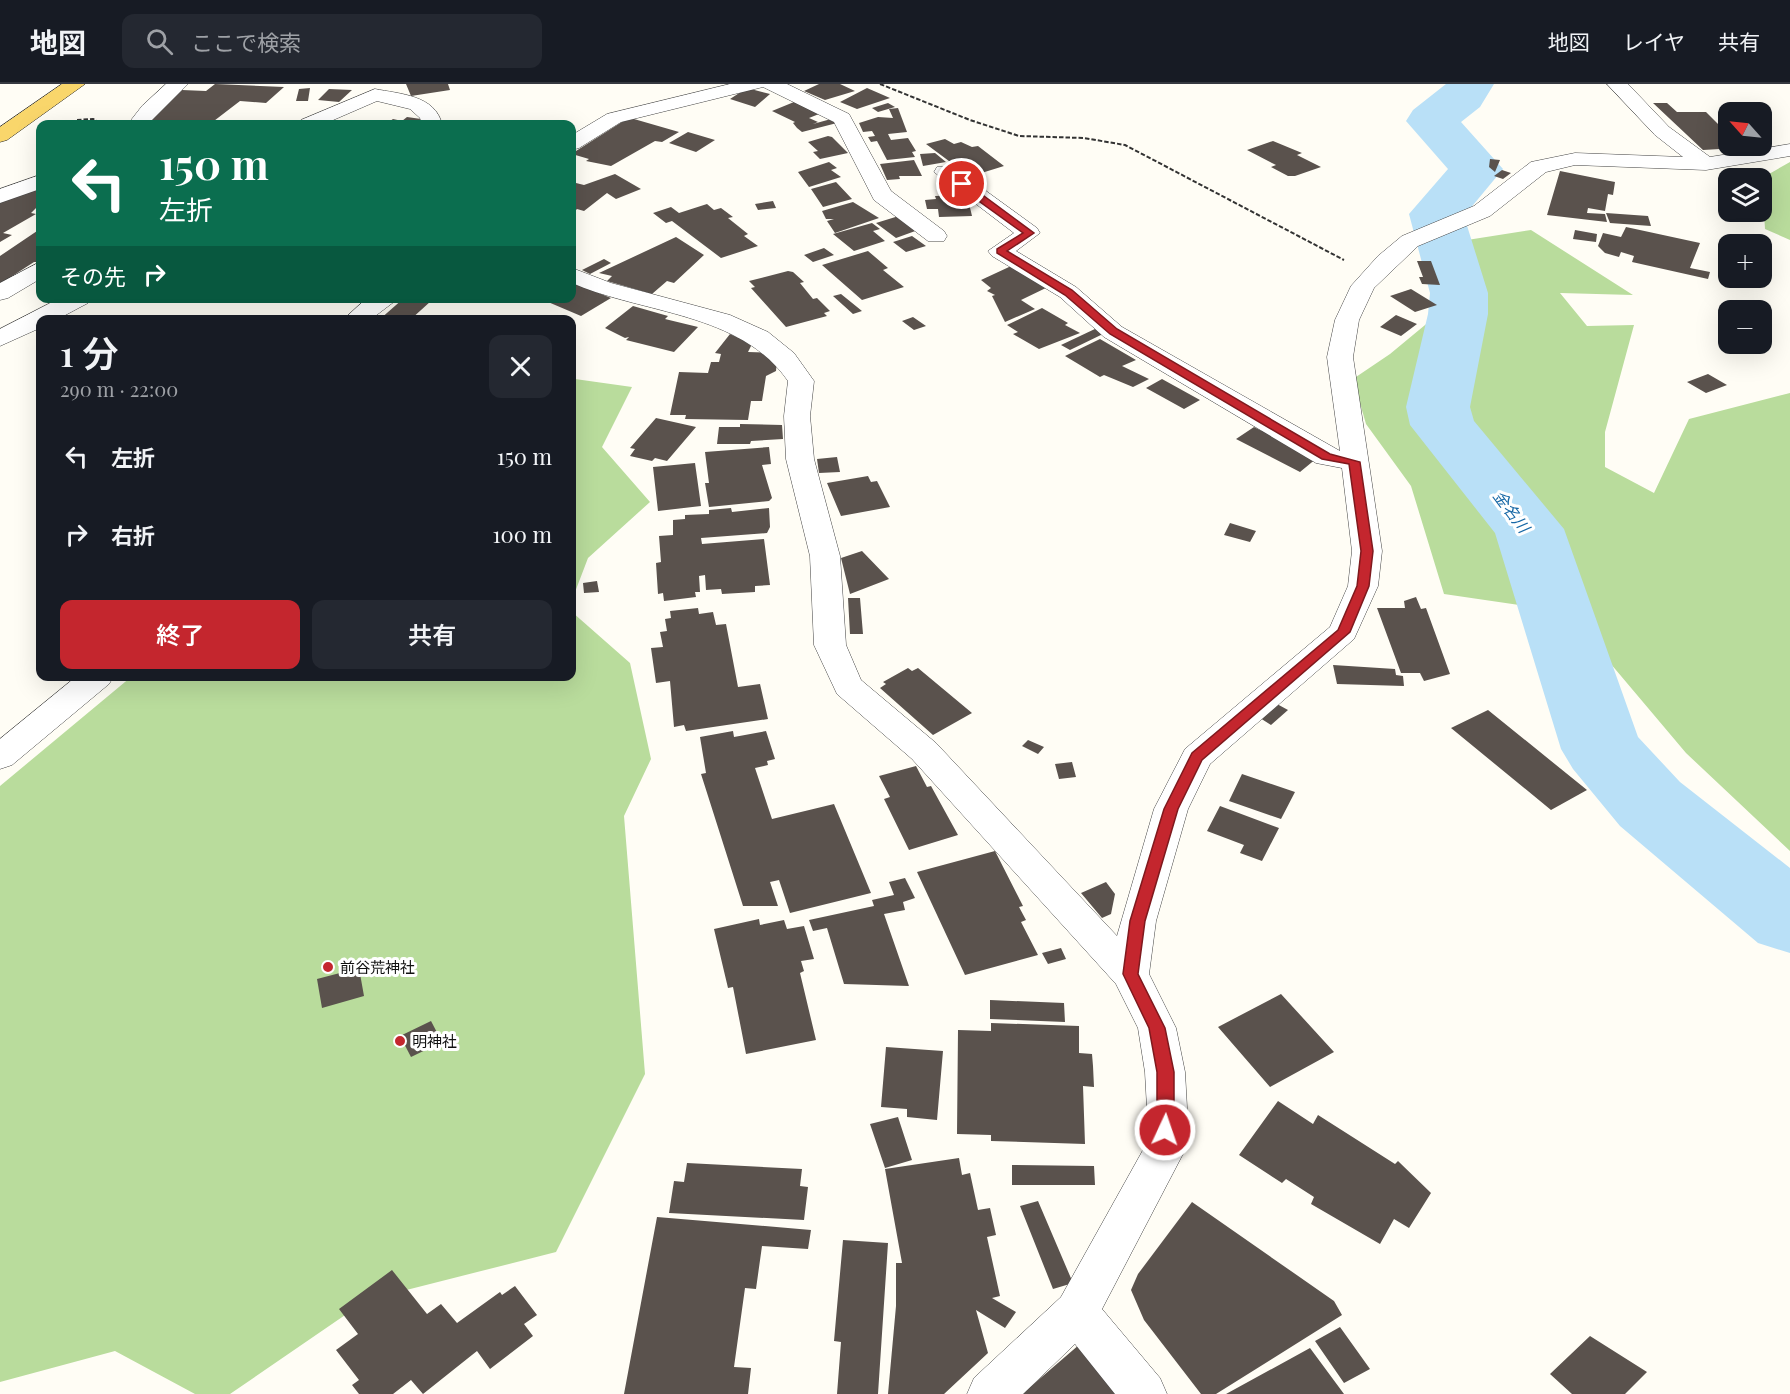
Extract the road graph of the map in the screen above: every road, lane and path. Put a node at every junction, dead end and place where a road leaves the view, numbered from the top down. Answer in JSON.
{"nodes":[{"id":1,"x":75,"y":84,"type":"edge"},
{"id":2,"x":178,"y":84,"type":"edge"},
{"id":3,"x":755,"y":84,"type":"edge"},
{"id":4,"x":771,"y":84,"type":"edge"},
{"id":5,"x":880,"y":84,"type":"edge"},
{"id":6,"x":1617,"y":84,"type":"edge"},
{"id":7,"x":373,"y":90,"type":"edge"},
{"id":8,"x":141,"y":120,"type":"edge"},
{"id":9,"x":316,"y":120,"type":"edge"},
{"id":10,"x":431,"y":120,"type":"edge"},
{"id":11,"x":0,"y":136,"type":"edge"},
{"id":12,"x":576,"y":142,"type":"edge"},
{"id":13,"x":1790,"y":150,"type":"edge"},
{"id":14,"x":1706,"y":164,"type":"junction"},
{"id":15,"x":945,"y":172,"type":"dead end"},
{"id":16,"x":36,"y":183,"type":"edge"},
{"id":17,"x":0,"y":196,"type":"edge"},
{"id":18,"x":936,"y":236,"type":"dead end"},
{"id":19,"x":36,"y":271,"type":"edge"},
{"id":20,"x":576,"y":276,"type":"edge"},
{"id":21,"x":1373,"y":276,"type":"junction"},
{"id":22,"x":0,"y":293,"type":"edge"},
{"id":23,"x":69,"y":303,"type":"edge"},
{"id":24,"x":377,"y":303,"type":"edge"},
{"id":25,"x":46,"y":315,"type":"edge"},
{"id":26,"x":360,"y":315,"type":"edge"},
{"id":27,"x":36,"y":320,"type":"edge"},
{"id":28,"x":0,"y":339,"type":"edge"},
{"id":29,"x":1354,"y":462,"type":"junction"},
{"id":30,"x":92,"y":681,"type":"edge"},
{"id":31,"x":0,"y":757,"type":"edge"},
{"id":32,"x":1130,"y":974,"type":"junction"},
{"id":33,"x":1077,"y":1312,"type":"junction"},
{"id":34,"x":990,"y":1394,"type":"edge"},
{"id":35,"x":1144,"y":1394,"type":"edge"}],
"edges":[{"from":1,"to":11,"type":"main road"},
{"from":2,"to":8,"type":"street"},
{"from":3,"to":12,"type":"street"},
{"from":4,"to":18,"type":"street"},
{"from":5,"to":21,"type":"path"},
{"from":6,"to":14,"type":"street"},
{"from":7,"to":9,"type":"street"},
{"from":7,"to":10,"type":"street"},
{"from":13,"to":14,"type":"street"},
{"from":14,"to":21,"type":"street"},
{"from":15,"to":29,"type":"street"},
{"from":16,"to":17,"type":"street"},
{"from":19,"to":22,"type":"street"},
{"from":20,"to":32,"type":"street"},
{"from":21,"to":29,"type":"street"},
{"from":23,"to":25,"type":"street"},
{"from":24,"to":26,"type":"street"},
{"from":27,"to":28,"type":"street"},
{"from":29,"to":32,"type":"street"},
{"from":30,"to":31,"type":"street"},
{"from":32,"to":33,"type":"street"},
{"from":33,"to":34,"type":"street"},
{"from":33,"to":35,"type":"street"}]}
